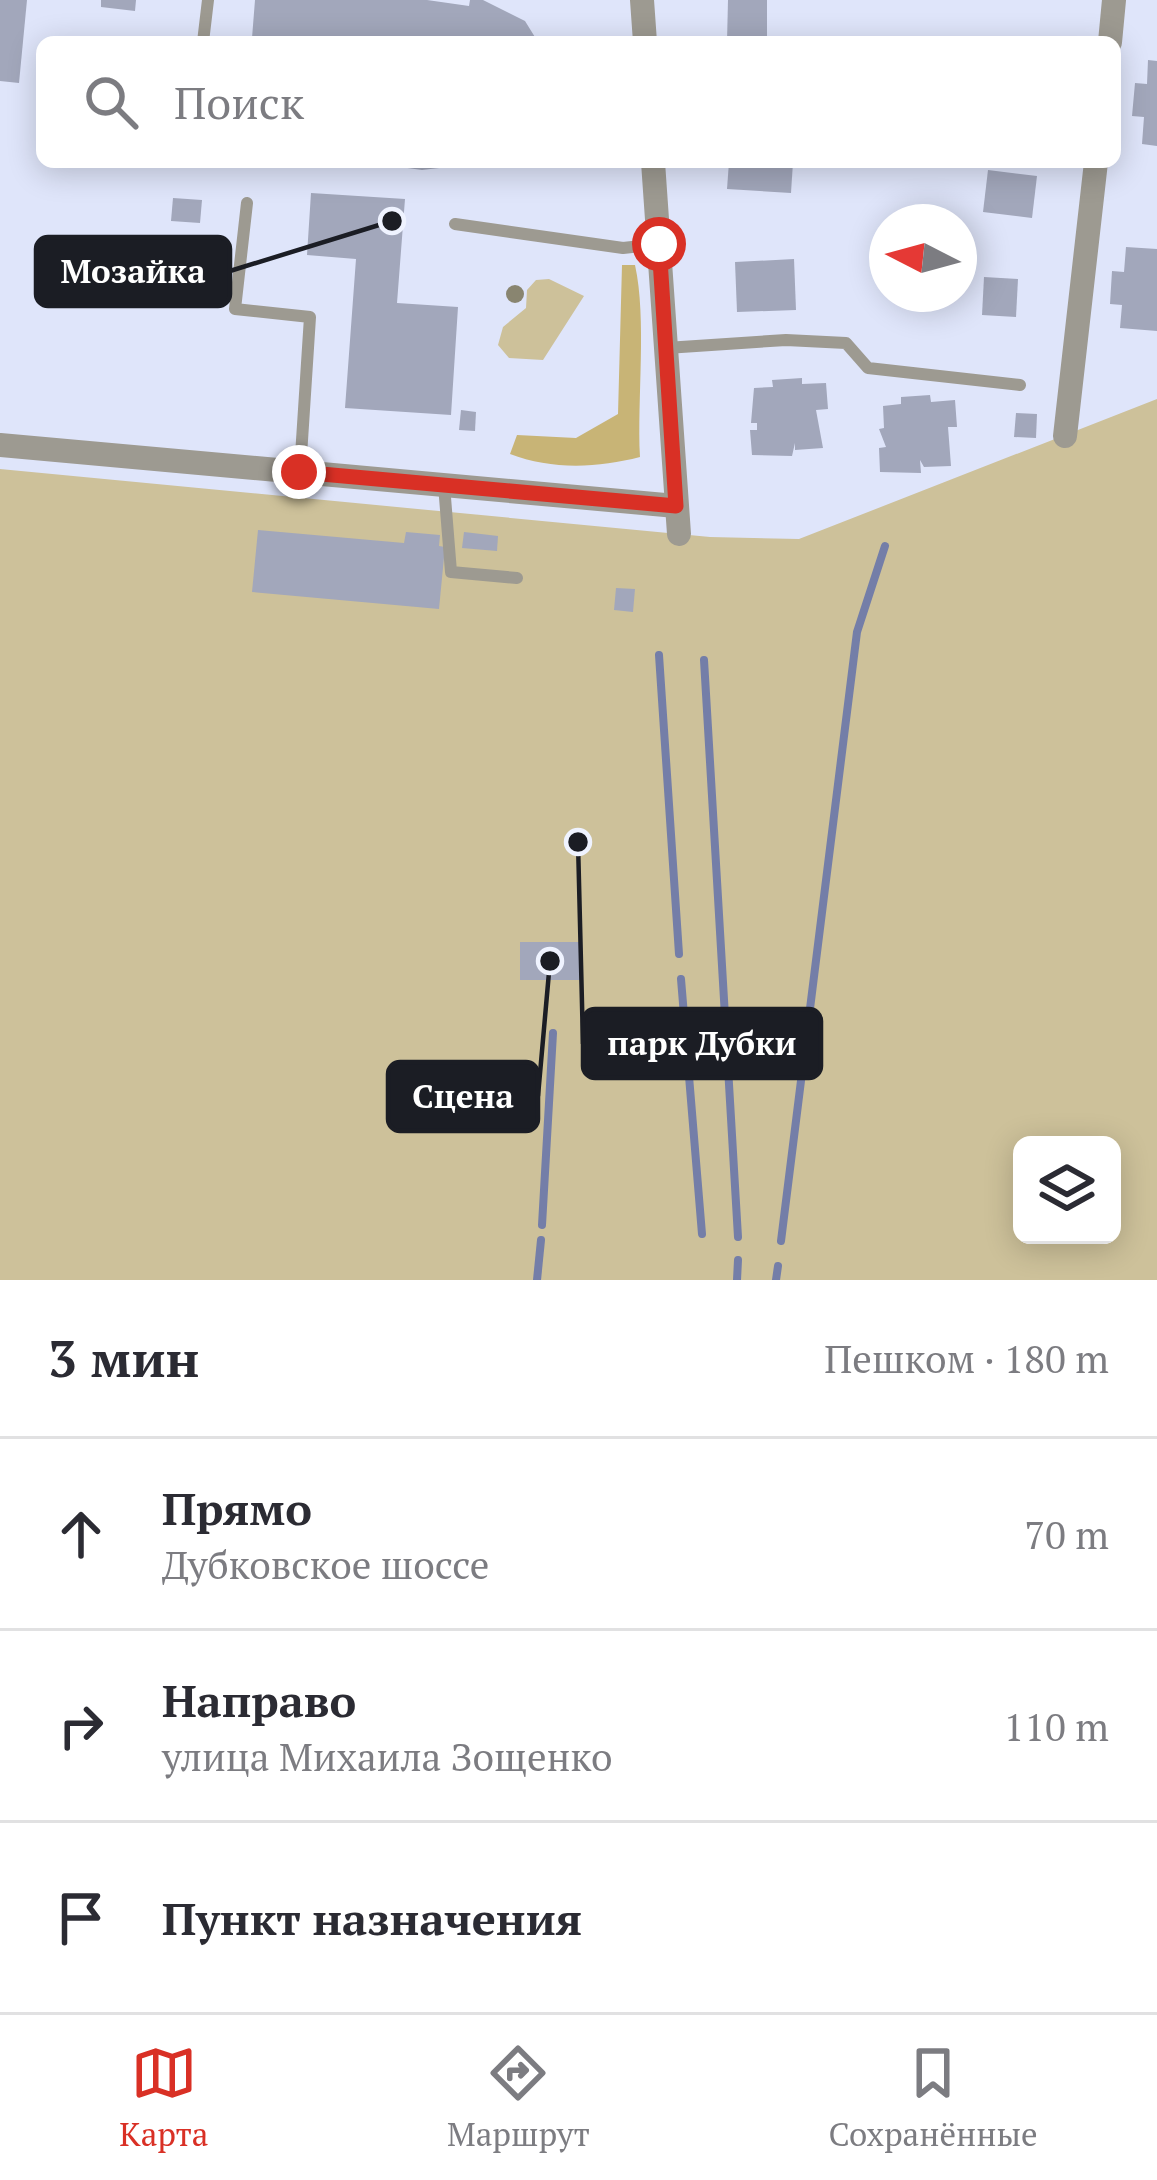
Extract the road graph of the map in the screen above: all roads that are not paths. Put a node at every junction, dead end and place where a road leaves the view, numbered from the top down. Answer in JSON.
{"nodes":[{"id":1,"x":208,"y":0,"type":"edge"},
{"id":2,"x":643,"y":0,"type":"edge"},
{"id":3,"x":1114,"y":0,"type":"edge"},
{"id":4,"x":203,"y":36,"type":"edge"},
{"id":5,"x":645,"y":36,"type":"edge"},
{"id":6,"x":1111,"y":36,"type":"edge"},
{"id":7,"x":653,"y":168,"type":"edge"},
{"id":8,"x":1095,"y":168,"type":"edge"},
{"id":9,"x":247,"y":203,"type":"dead end"},
{"id":10,"x":454,"y":224,"type":"dead end"},
{"id":11,"x":659,"y":244,"type":"junction"},
{"id":12,"x":666,"y":348,"type":"junction"},
{"id":13,"x":1020,"y":385,"type":"dead end"},
{"id":14,"x":1064,"y":436,"type":"dead end"},
{"id":15,"x":0,"y":445,"type":"edge"},
{"id":16,"x":299,"y":472,"type":"junction"},
{"id":17,"x":444,"y":485,"type":"junction"},
{"id":18,"x":676,"y":506,"type":"junction"},
{"id":19,"x":679,"y":534,"type":"dead end"},
{"id":20,"x":517,"y":578,"type":"dead end"}],
"edges":[{"from":1,"to":4,"type":"lane"},
{"from":2,"to":5,"type":"street"},
{"from":3,"to":6,"type":"street"},
{"from":7,"to":11,"type":"street"},
{"from":8,"to":14,"type":"street"},
{"from":9,"to":16,"type":"lane"},
{"from":10,"to":11,"type":"lane"},
{"from":11,"to":12,"type":"street"},
{"from":12,"to":13,"type":"lane"},
{"from":12,"to":18,"type":"street"},
{"from":15,"to":16,"type":"street"},
{"from":16,"to":17,"type":"street"},
{"from":17,"to":18,"type":"street"},
{"from":17,"to":20,"type":"lane"},
{"from":18,"to":19,"type":"street"}]}
